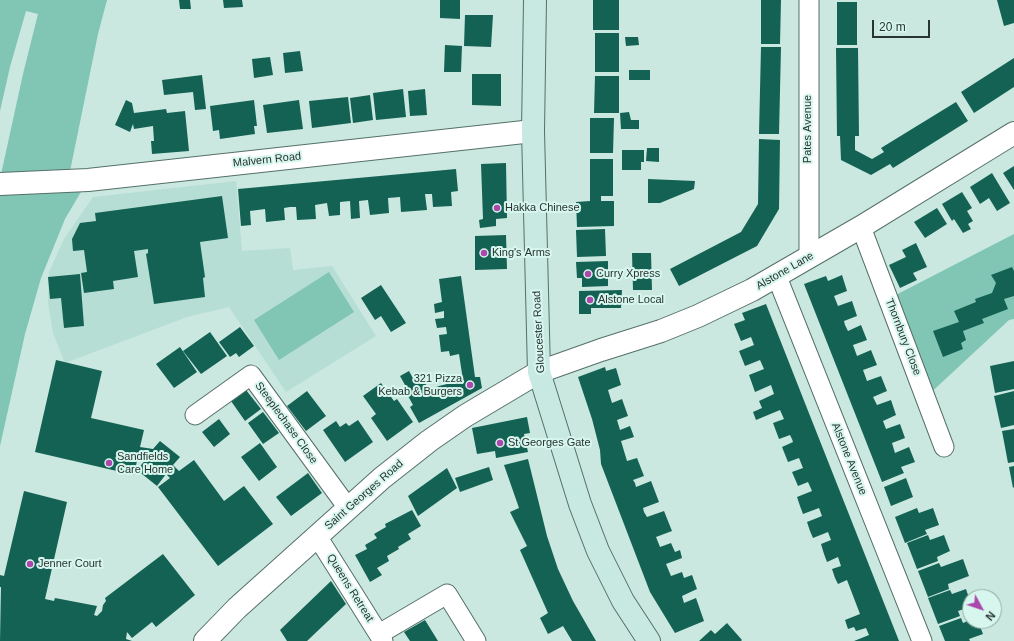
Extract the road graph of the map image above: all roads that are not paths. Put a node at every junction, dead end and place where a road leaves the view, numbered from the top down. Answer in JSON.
{"nodes":[{"id":1,"x":535,"y":0,"type":"edge"},
{"id":2,"x":809,"y":0,"type":"edge"},
{"id":3,"x":533,"y":131,"type":"junction"},
{"id":4,"x":1014,"y":133,"type":"edge"},
{"id":5,"x":0,"y":184,"type":"edge"},
{"id":6,"x":861,"y":227,"type":"junction"},
{"id":7,"x":809,"y":257,"type":"junction"},
{"id":8,"x":777,"y":276,"type":"junction"},
{"id":9,"x":539,"y":372,"type":"junction"},
{"id":10,"x":195,"y":415,"type":"dead end"},
{"id":11,"x":944,"y":447,"type":"dead end"},
{"id":12,"x":348,"y":508,"type":"junction"},
{"id":13,"x":317,"y":536,"type":"junction"},
{"id":14,"x":381,"y":637,"type":"edge"},
{"id":15,"x":205,"y":641,"type":"edge"},
{"id":16,"x":476,"y":641,"type":"edge"},
{"id":17,"x":649,"y":641,"type":"edge"},
{"id":18,"x":922,"y":641,"type":"edge"}],
"edges":[{"from":1,"to":3,"type":"main road","name":"Gloucester Road"},
{"from":2,"to":7,"type":"street","name":"Pates Avenue"},
{"from":3,"to":5,"type":"street","name":"Malvern Road"},
{"from":3,"to":9,"type":"main road","name":"Gloucester Road"},
{"from":4,"to":6,"type":"street","name":"Alstone Lane"},
{"from":6,"to":7,"type":"street","name":"Alstone Lane"},
{"from":6,"to":11,"type":"street","name":"Thornbury Close"},
{"from":7,"to":8,"type":"street","name":"Alstone Lane"},
{"from":8,"to":9,"type":"street","name":"Alstone Lane"},
{"from":8,"to":18,"type":"street","name":"Alstone Avenue"},
{"from":9,"to":12,"type":"street","name":"Saint Georges Road"},
{"from":9,"to":17,"type":"main road","name":"Gloucester Road"},
{"from":10,"to":12,"type":"street","name":"Steeplechase Close"},
{"from":12,"to":13,"type":"street","name":"Saint Georges Road"},
{"from":13,"to":14,"type":"street","name":"Queens Retreat"},
{"from":13,"to":15,"type":"street","name":"Saint Georges Road"},
{"from":14,"to":16,"type":"street"}]}
